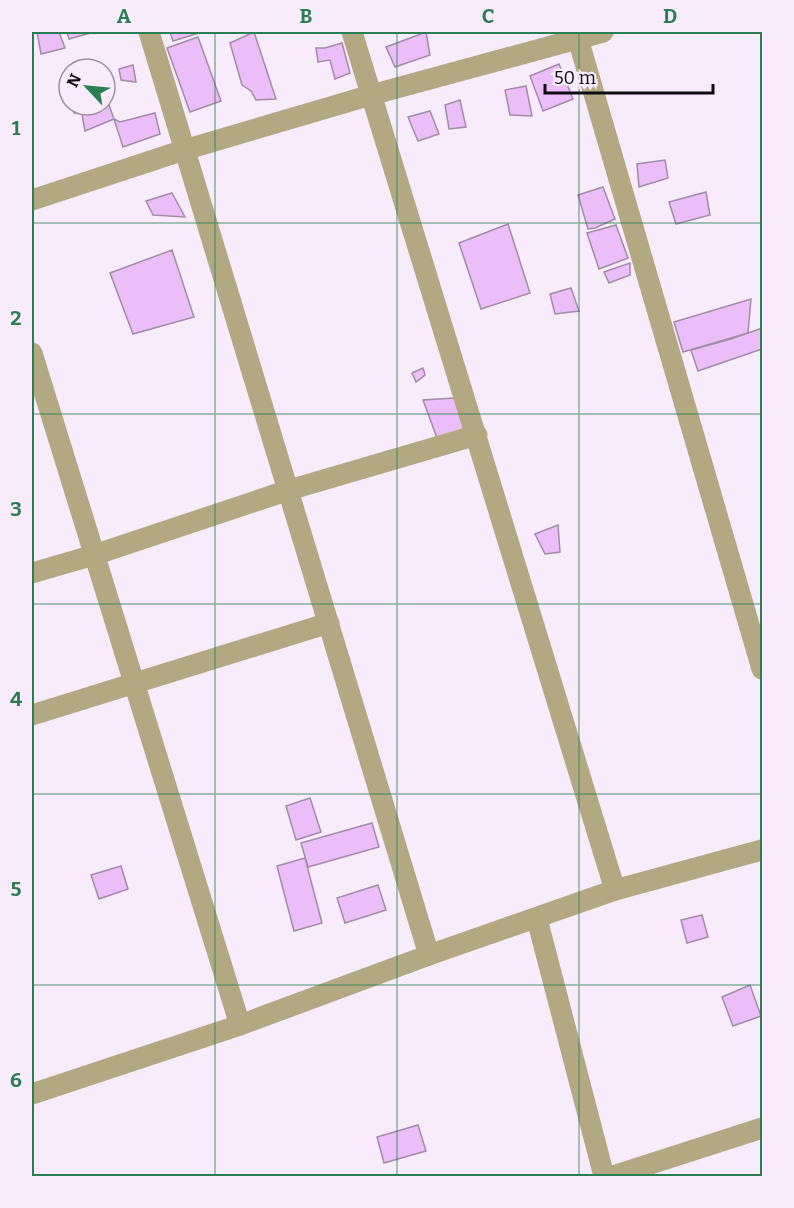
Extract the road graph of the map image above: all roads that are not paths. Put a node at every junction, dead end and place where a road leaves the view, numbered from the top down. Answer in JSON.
{"nodes":[{"id":1,"x":149,"y":32,"type":"edge"},
{"id":2,"x":352,"y":32,"type":"edge"},
{"id":3,"x":603,"y":32,"type":"edge"},
{"id":4,"x":577,"y":34,"type":"edge"},
{"id":5,"x":371,"y":95,"type":"junction"},
{"id":6,"x":184,"y":150,"type":"junction"},
{"id":7,"x":32,"y":200,"type":"edge"},
{"id":8,"x":32,"y":353,"type":"edge"},
{"id":9,"x":477,"y":435,"type":"junction"},
{"id":10,"x":289,"y":490,"type":"junction"},
{"id":11,"x":94,"y":555,"type":"junction"},
{"id":12,"x":32,"y":573,"type":"edge"},
{"id":13,"x":329,"y":623,"type":"junction"},
{"id":14,"x":762,"y":669,"type":"edge"},
{"id":15,"x":134,"y":684,"type":"junction"},
{"id":16,"x":32,"y":715,"type":"edge"},
{"id":17,"x":762,"y":850,"type":"edge"},
{"id":18,"x":615,"y":890,"type":"junction"},
{"id":19,"x":537,"y":919,"type":"junction"},
{"id":20,"x":429,"y":955,"type":"junction"},
{"id":21,"x":240,"y":1025,"type":"junction"},
{"id":22,"x":32,"y":1094,"type":"edge"},
{"id":23,"x":762,"y":1128,"type":"edge"},
{"id":24,"x":604,"y":1176,"type":"edge"},
{"id":25,"x":613,"y":1176,"type":"edge"}],
"edges":[{"from":1,"to":6,"type":"street"},
{"from":2,"to":5,"type":"street"},
{"from":3,"to":4,"type":"street"},
{"from":4,"to":5,"type":"street"},
{"from":4,"to":14,"type":"street"},
{"from":5,"to":6,"type":"street"},
{"from":5,"to":9,"type":"street"},
{"from":6,"to":7,"type":"street"},
{"from":6,"to":10,"type":"street"},
{"from":8,"to":11,"type":"street"},
{"from":9,"to":10,"type":"street"},
{"from":9,"to":18,"type":"street"},
{"from":10,"to":11,"type":"street"},
{"from":10,"to":13,"type":"street"},
{"from":11,"to":12,"type":"street"},
{"from":11,"to":15,"type":"street"},
{"from":13,"to":15,"type":"street"},
{"from":13,"to":20,"type":"street"},
{"from":15,"to":16,"type":"street"},
{"from":15,"to":21,"type":"street"},
{"from":17,"to":18,"type":"street"},
{"from":18,"to":19,"type":"street"},
{"from":19,"to":20,"type":"street"},
{"from":19,"to":24,"type":"street"},
{"from":20,"to":21,"type":"street"},
{"from":21,"to":22,"type":"street"},
{"from":23,"to":25,"type":"street"}]}
